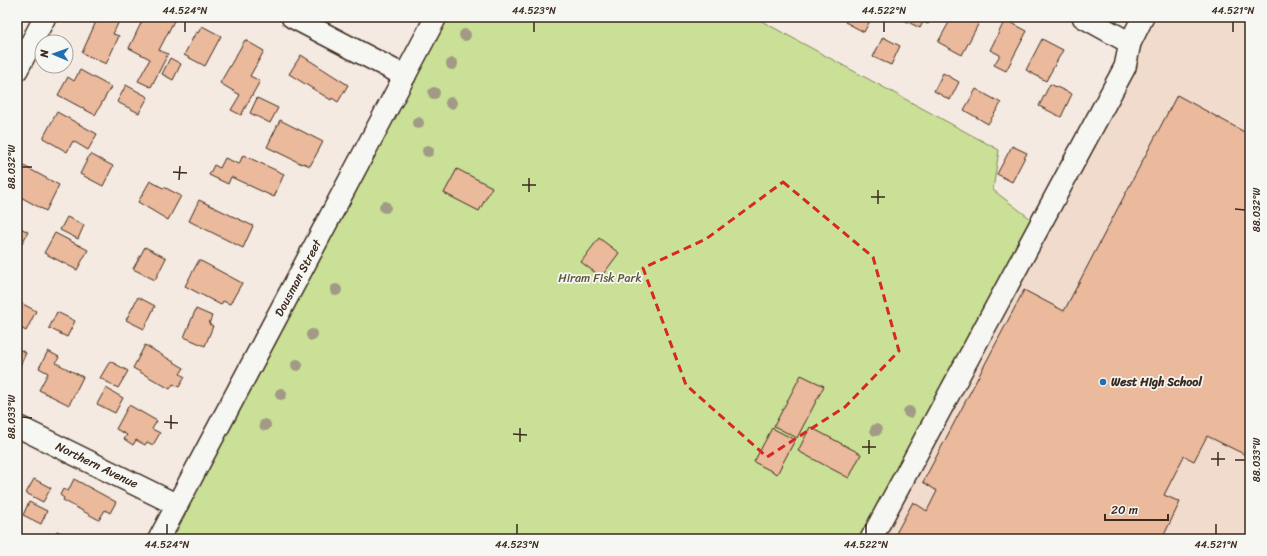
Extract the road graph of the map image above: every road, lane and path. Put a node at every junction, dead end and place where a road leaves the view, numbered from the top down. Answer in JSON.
{"nodes":[{"id":1,"x":45,"y":17,"type":"edge"},
{"id":2,"x":292,"y":17,"type":"edge"},
{"id":3,"x":436,"y":17,"type":"edge"},
{"id":4,"x":1083,"y":17,"type":"edge"},
{"id":5,"x":1143,"y":17,"type":"edge"},
{"id":6,"x":1130,"y":42,"type":"junction"},
{"id":7,"x":17,"y":70,"type":"edge"},
{"id":8,"x":405,"y":76,"type":"junction"},
{"id":9,"x":17,"y":426,"type":"edge"},
{"id":10,"x":177,"y":505,"type":"junction"},
{"id":11,"x":160,"y":539,"type":"edge"},
{"id":12,"x":870,"y":539,"type":"edge"}],
"edges":[{"from":1,"to":7,"type":"street"},
{"from":2,"to":8,"type":"street"},
{"from":3,"to":8,"type":"street","name":"Dousman Street"},
{"from":4,"to":6,"type":"street"},
{"from":5,"to":6,"type":"street"},
{"from":6,"to":12,"type":"street"},
{"from":8,"to":10,"type":"street","name":"Dousman Street"},
{"from":9,"to":10,"type":"street","name":"Northern Avenue"},
{"from":10,"to":11,"type":"street","name":"Dousman Street"}]}
